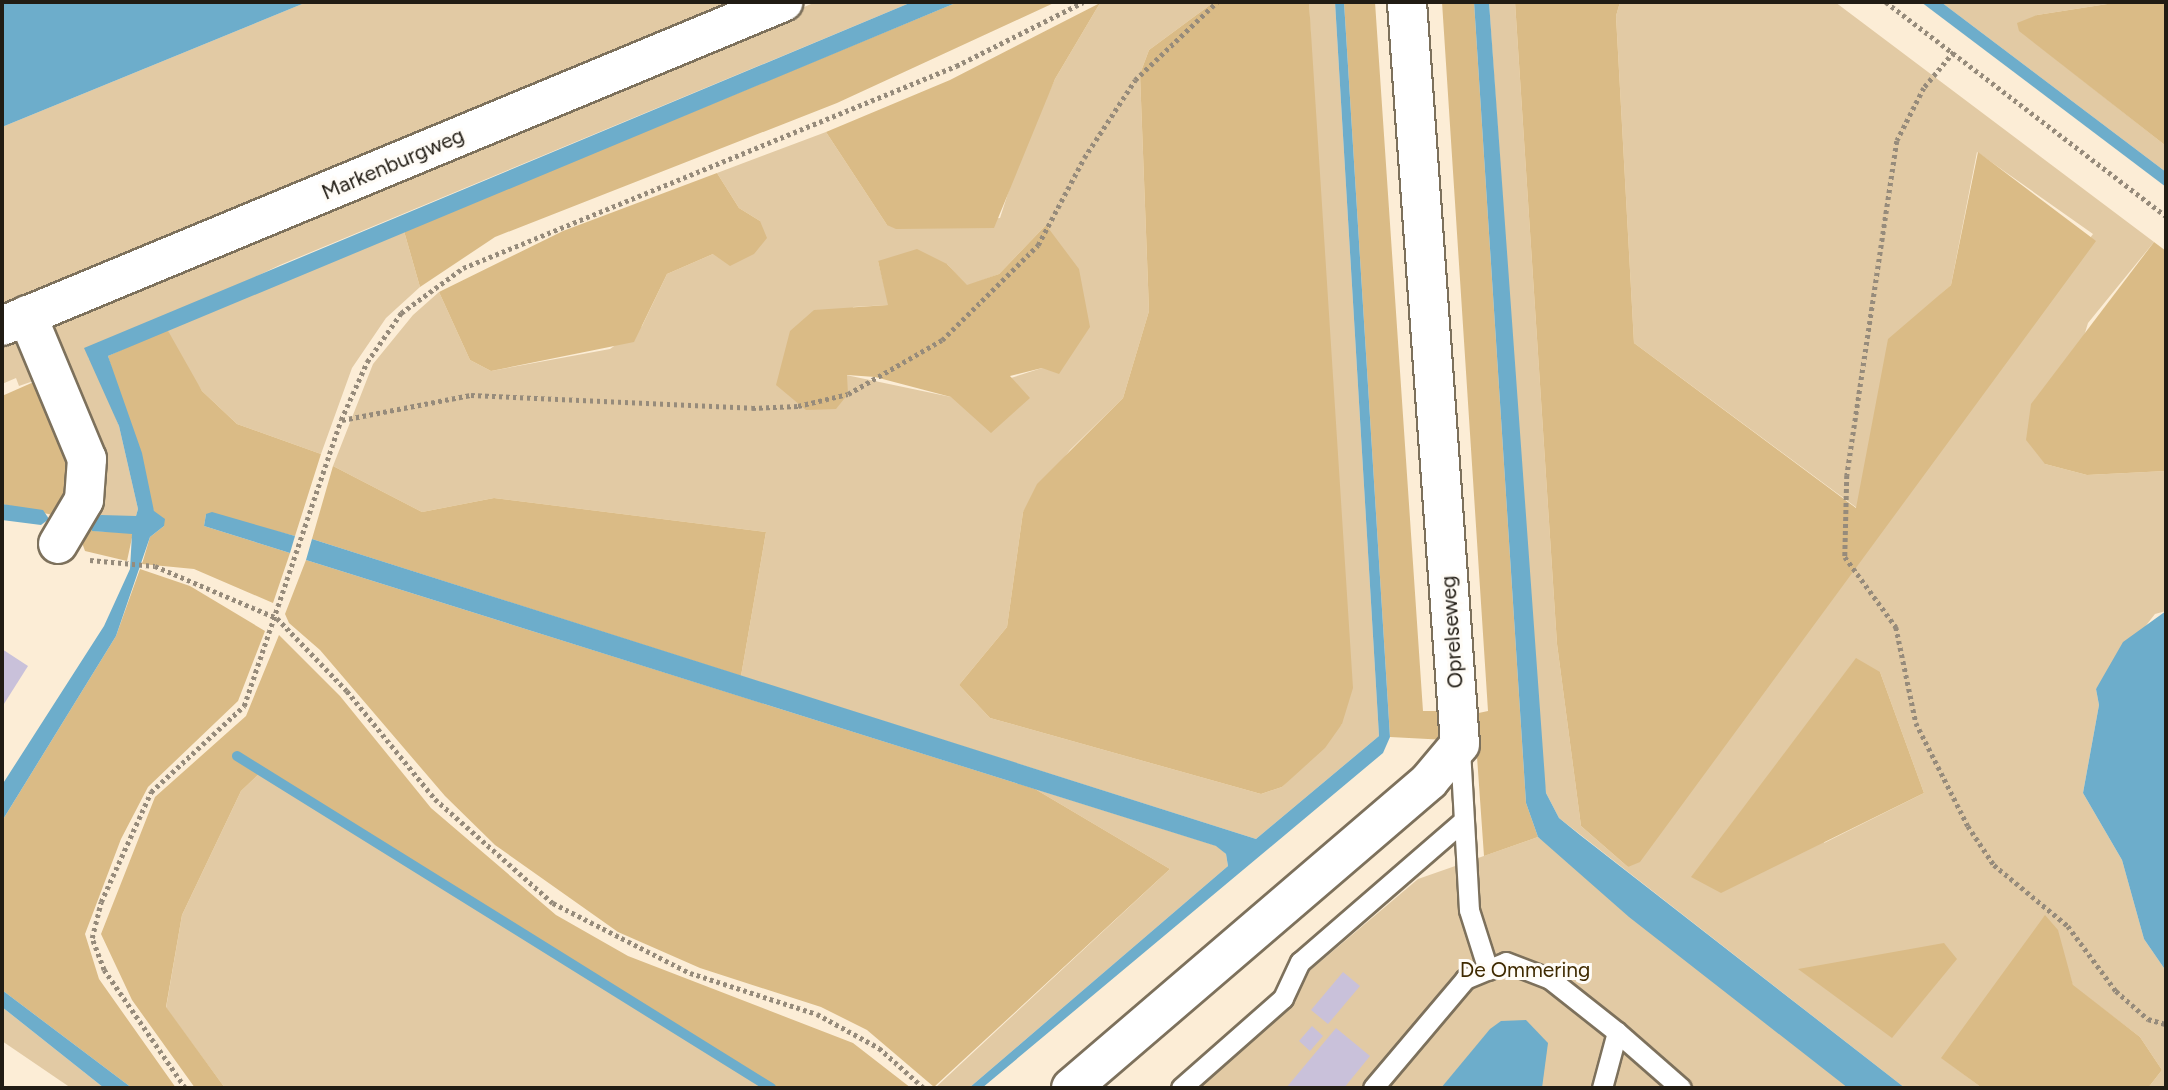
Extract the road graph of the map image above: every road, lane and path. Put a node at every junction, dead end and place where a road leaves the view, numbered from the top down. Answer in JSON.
{"nodes":[{"id":1,"x":783,"y":2,"type":"edge"},
{"id":2,"x":1083,"y":2,"type":"edge"},
{"id":3,"x":1217,"y":2,"type":"edge"},
{"id":4,"x":1407,"y":2,"type":"edge"},
{"id":5,"x":1886,"y":2,"type":"edge"},
{"id":6,"x":1954,"y":52,"type":"junction"},
{"id":7,"x":2166,"y":216,"type":"edge"},
{"id":8,"x":14,"y":321,"type":"edge"},
{"id":9,"x":341,"y":420,"type":"junction"},
{"id":10,"x":58,"y":544,"type":"dead end"},
{"id":11,"x":114,"y":564,"type":"dead end"},
{"id":12,"x":277,"y":618,"type":"junction"},
{"id":13,"x":1460,"y":744,"type":"junction"},
{"id":14,"x":1463,"y":821,"type":"junction"},
{"id":15,"x":1488,"y":970,"type":"junction"},
{"id":16,"x":2166,"y":1024,"type":"edge"},
{"id":17,"x":1617,"y":1032,"type":"junction"},
{"id":18,"x":1086,"y":1082,"type":"edge"},
{"id":19,"x":185,"y":1088,"type":"edge"},
{"id":20,"x":924,"y":1088,"type":"edge"},
{"id":21,"x":1181,"y":1088,"type":"edge"},
{"id":22,"x":1373,"y":1088,"type":"edge"},
{"id":23,"x":1602,"y":1088,"type":"edge"},
{"id":24,"x":1681,"y":1088,"type":"edge"}],
"edges":[{"from":1,"to":8,"type":"street","name":"Markenburgweg"},
{"from":2,"to":9,"type":"path"},
{"from":3,"to":9,"type":"path"},
{"from":4,"to":13,"type":"street","name":"Oprelseweg"},
{"from":5,"to":6,"type":"path"},
{"from":6,"to":7,"type":"path"},
{"from":6,"to":16,"type":"path"},
{"from":8,"to":10,"type":"street"},
{"from":9,"to":12,"type":"path"},
{"from":11,"to":12,"type":"path"},
{"from":12,"to":19,"type":"path"},
{"from":12,"to":20,"type":"path"},
{"from":13,"to":14,"type":"lane"},
{"from":13,"to":18,"type":"street"},
{"from":14,"to":15,"type":"lane"},
{"from":14,"to":21,"type":"lane"},
{"from":15,"to":17,"type":"lane"},
{"from":15,"to":22,"type":"lane"},
{"from":17,"to":23,"type":"lane"},
{"from":17,"to":24,"type":"lane"}]}
